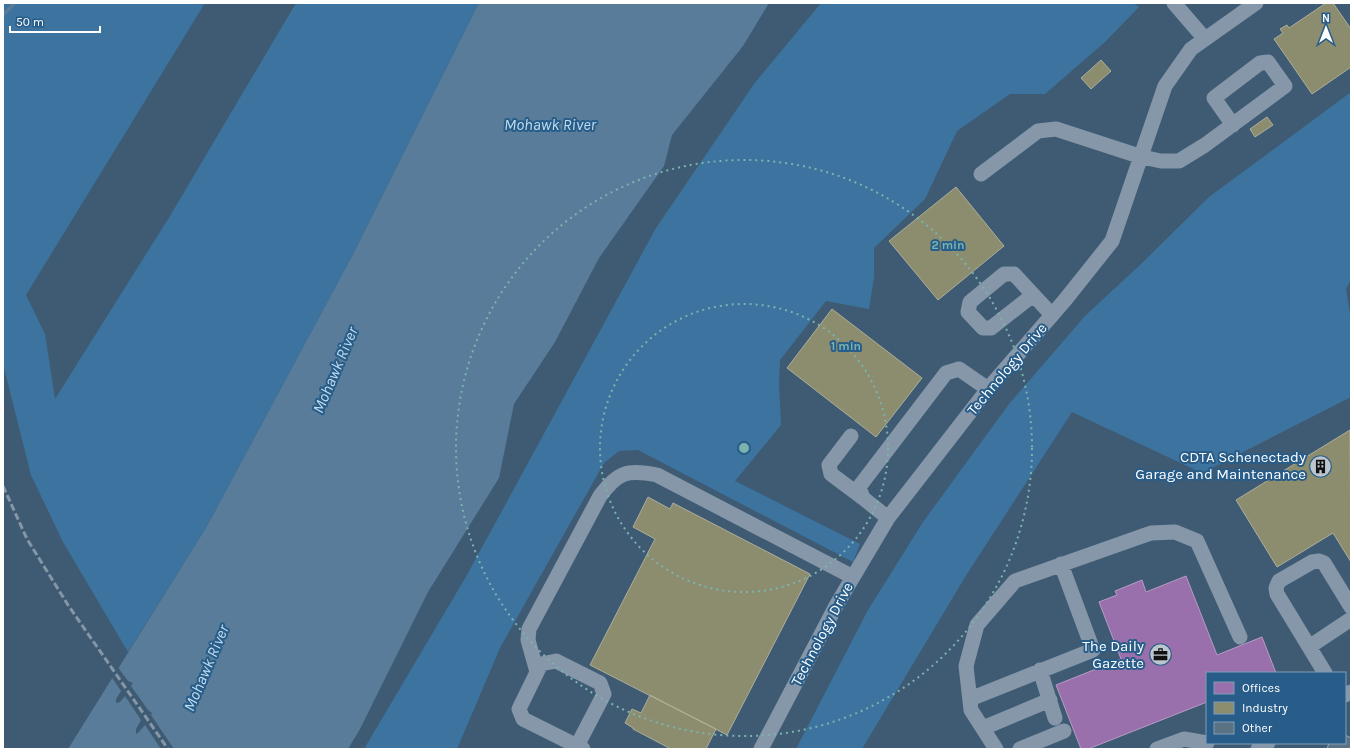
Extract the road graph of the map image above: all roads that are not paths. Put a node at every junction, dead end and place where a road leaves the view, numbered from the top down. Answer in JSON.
{"nodes":[{"id":1,"x":1174,"y":3,"type":"edge"},
{"id":2,"x":1256,"y":3,"type":"edge"},
{"id":3,"x":1206,"y":39,"type":"junction"},
{"id":4,"x":1233,"y":125,"type":"junction"},
{"id":5,"x":1142,"y":157,"type":"junction"},
{"id":6,"x":981,"y":174,"type":"dead end"},
{"id":7,"x":1033,"y":295,"type":"dead end"},
{"id":8,"x":1052,"y":316,"type":"junction"},
{"id":9,"x":988,"y":389,"type":"junction"},
{"id":10,"x":851,"y":436,"type":"dead end"},
{"id":11,"x":863,"y":498,"type":"junction"},
{"id":12,"x":888,"y":518,"type":"junction"},
{"id":13,"x":1062,"y":564,"type":"junction"},
{"id":14,"x":853,"y":577,"type":"junction"},
{"id":15,"x":1351,"y":607,"type":"edge"},
{"id":16,"x":1351,"y":620,"type":"edge"},
{"id":17,"x":1240,"y":636,"type":"dead end"},
{"id":18,"x":1309,"y":646,"type":"junction"},
{"id":19,"x":1040,"y":670,"type":"junction"},
{"id":20,"x":537,"y":672,"type":"junction"},
{"id":21,"x":1324,"y":672,"type":"edge"},
{"id":22,"x":970,"y":699,"type":"junction"},
{"id":23,"x":1050,"y":700,"type":"junction"},
{"id":24,"x":1056,"y":718,"type":"dead end"},
{"id":25,"x":983,"y":728,"type":"junction"},
{"id":26,"x":1064,"y":730,"type":"dead end"},
{"id":27,"x":1206,"y":743,"type":"edge"},
{"id":28,"x":580,"y":748,"type":"edge"},
{"id":29,"x":761,"y":749,"type":"edge"},
{"id":30,"x":996,"y":749,"type":"edge"},
{"id":31,"x":1020,"y":749,"type":"edge"},
{"id":32,"x":1157,"y":749,"type":"edge"}],
"edges":[{"from":1,"to":3,"type":"street"},
{"from":2,"to":3,"type":"street","name":"Technology Drive"},
{"from":3,"to":5,"type":"street","name":"Technology Drive"},
{"from":4,"to":4,"type":"street"},
{"from":4,"to":5,"type":"street"},
{"from":5,"to":6,"type":"street"},
{"from":5,"to":8,"type":"street","name":"Technology Drive"},
{"from":7,"to":8,"type":"street"},
{"from":8,"to":9,"type":"street","name":"Technology Drive"},
{"from":9,"to":11,"type":"street"},
{"from":9,"to":12,"type":"street","name":"Technology Drive"},
{"from":10,"to":11,"type":"street"},
{"from":11,"to":12,"type":"street"},
{"from":12,"to":14,"type":"street","name":"Technology Drive"},
{"from":13,"to":17,"type":"street"},
{"from":13,"to":19,"type":"street"},
{"from":13,"to":22,"type":"street"},
{"from":14,"to":20,"type":"street"},
{"from":14,"to":29,"type":"street","name":"Technology Drive"},
{"from":15,"to":18,"type":"street"},
{"from":16,"to":18,"type":"street"},
{"from":18,"to":21,"type":"street"},
{"from":19,"to":22,"type":"street"},
{"from":19,"to":23,"type":"street"},
{"from":20,"to":28,"type":"street"},
{"from":20,"to":28,"type":"street"},
{"from":22,"to":25,"type":"street"},
{"from":23,"to":24,"type":"street"},
{"from":23,"to":25,"type":"street"},
{"from":25,"to":30,"type":"street"},
{"from":26,"to":31,"type":"street"},
{"from":27,"to":32,"type":"street"}]}
